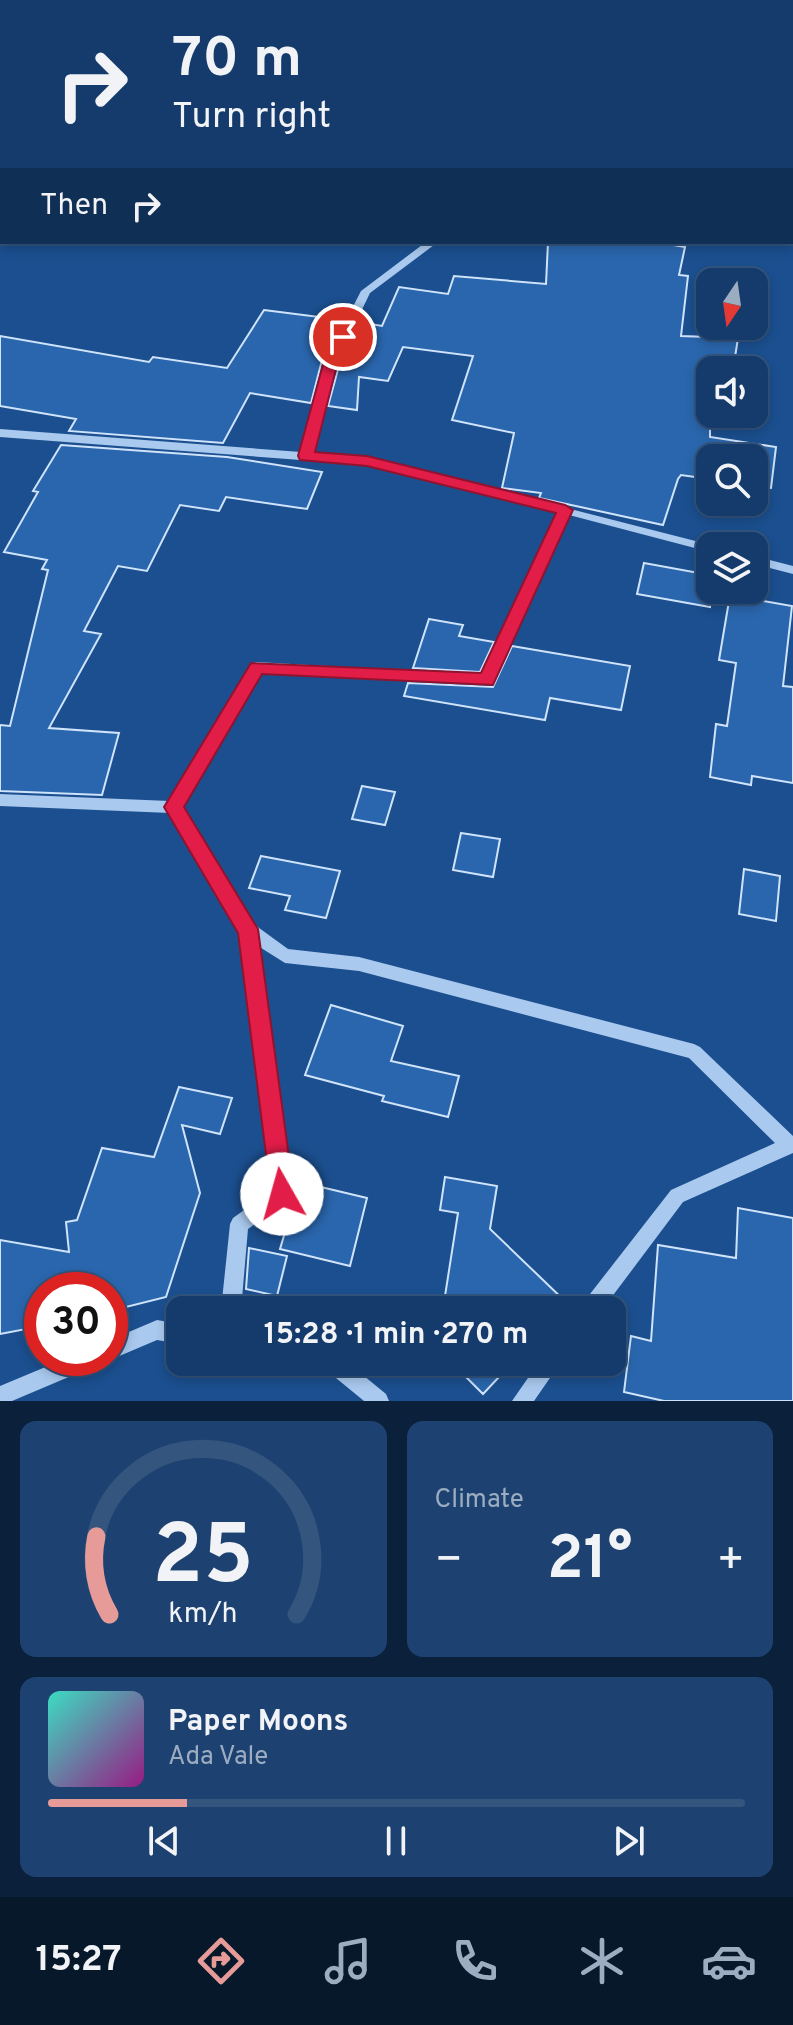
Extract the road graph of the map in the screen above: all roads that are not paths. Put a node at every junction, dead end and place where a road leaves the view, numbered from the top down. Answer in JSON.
{"nodes":[{"id":1,"x":430,"y":244,"type":"edge"},
{"id":2,"x":0,"y":433,"type":"edge"},
{"id":3,"x":306,"y":456,"type":"junction"},
{"id":4,"x":565,"y":510,"type":"junction"},
{"id":5,"x":696,"y":544,"type":"edge"},
{"id":6,"x":768,"y":564,"type":"edge"},
{"id":7,"x":793,"y":570,"type":"edge"},
{"id":8,"x":0,"y":800,"type":"edge"},
{"id":9,"x":174,"y":807,"type":"junction"},
{"id":10,"x":248,"y":929,"type":"junction"},
{"id":11,"x":791,"y":1144,"type":"edge"},
{"id":12,"x":232,"y":1296,"type":"edge"},
{"id":13,"x":601,"y":1296,"type":"edge"},
{"id":14,"x":166,"y":1332,"type":"edge"},
{"id":15,"x":128,"y":1342,"type":"edge"},
{"id":16,"x":47,"y":1376,"type":"edge"},
{"id":17,"x":349,"y":1376,"type":"edge"},
{"id":18,"x":541,"y":1376,"type":"edge"},
{"id":19,"x":0,"y":1396,"type":"edge"},
{"id":20,"x":379,"y":1401,"type":"edge"},
{"id":21,"x":522,"y":1401,"type":"edge"}],
"edges":[{"from":1,"to":3,"type":"street"},
{"from":2,"to":3,"type":"street"},
{"from":3,"to":4,"type":"street"},
{"from":4,"to":5,"type":"street"},
{"from":4,"to":9,"type":"street"},
{"from":6,"to":7,"type":"street"},
{"from":8,"to":9,"type":"street"},
{"from":9,"to":10,"type":"street"},
{"from":10,"to":11,"type":"street"},
{"from":10,"to":12,"type":"street"},
{"from":11,"to":13,"type":"street"},
{"from":14,"to":15,"type":"street"},
{"from":16,"to":19,"type":"street"},
{"from":17,"to":20,"type":"street"},
{"from":18,"to":21,"type":"street"}]}
